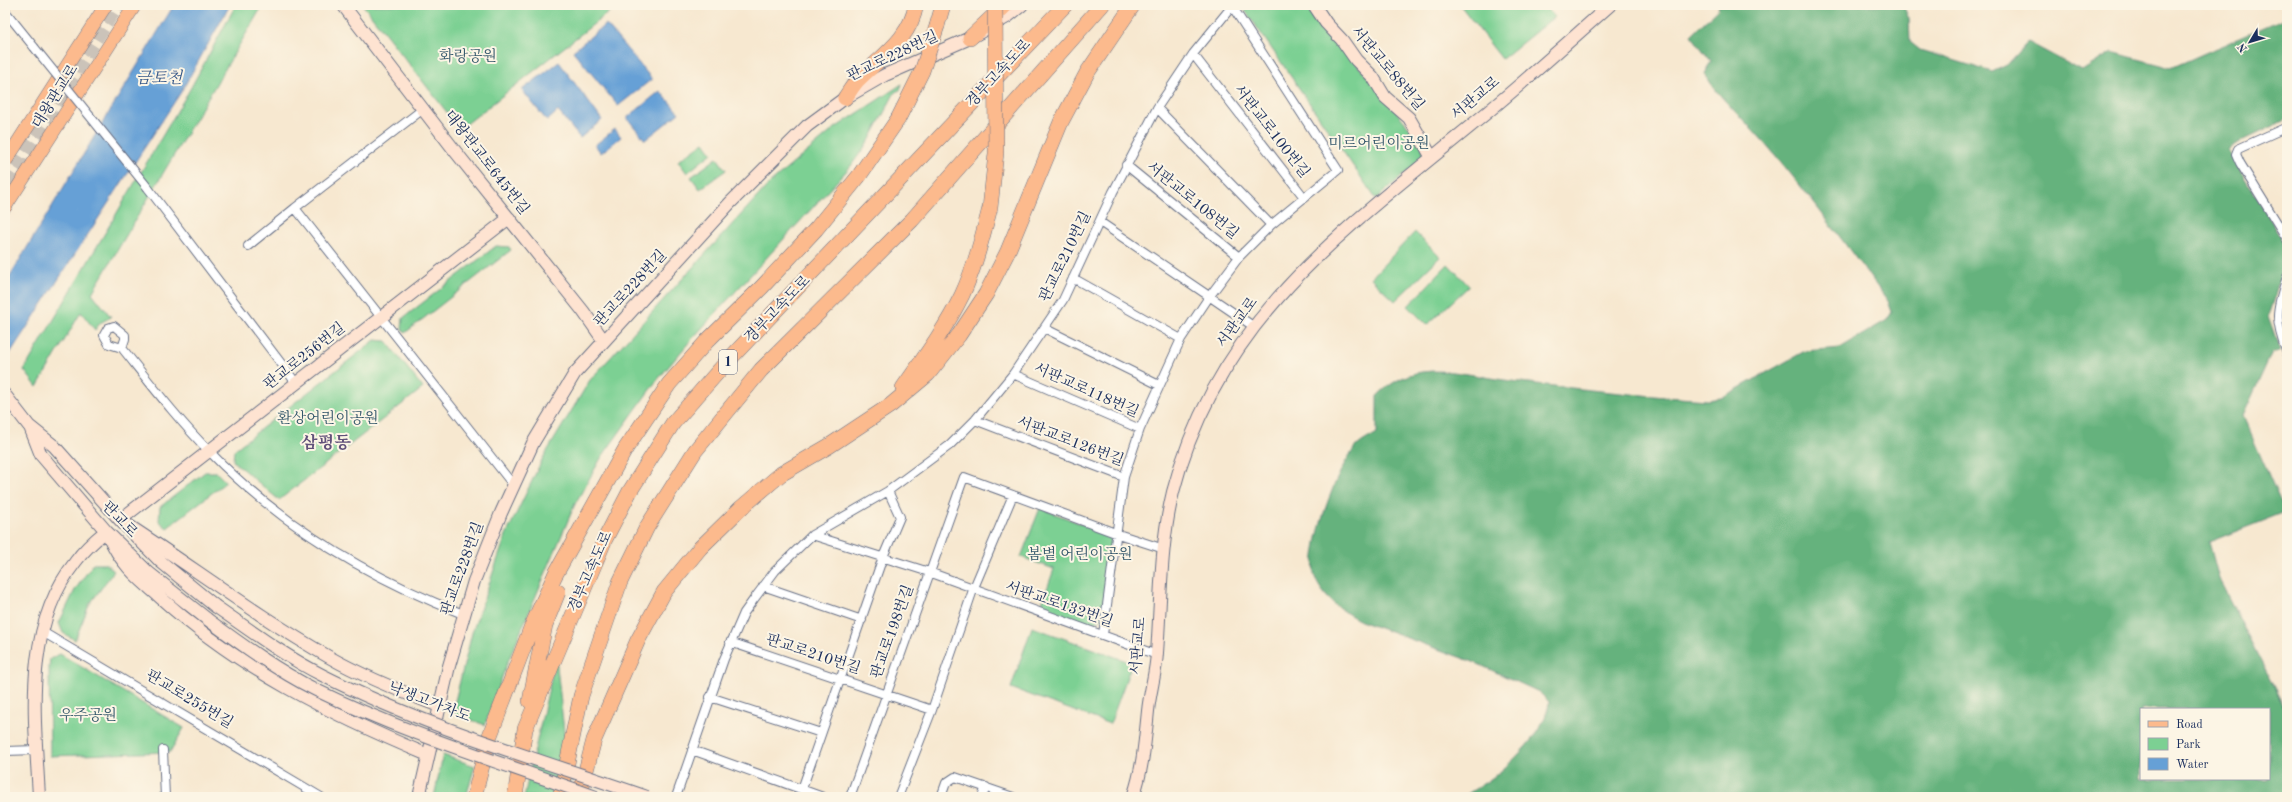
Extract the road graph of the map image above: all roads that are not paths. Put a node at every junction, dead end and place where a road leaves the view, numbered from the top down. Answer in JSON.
{"nodes":[{"id":1,"x":106,"y":5,"type":"edge"},
{"id":2,"x":135,"y":5,"type":"edge"},
{"id":3,"x":343,"y":5,"type":"edge"},
{"id":4,"x":916,"y":5,"type":"edge"},
{"id":5,"x":943,"y":5,"type":"edge"},
{"id":6,"x":995,"y":5,"type":"edge"},
{"id":7,"x":1005,"y":5,"type":"edge"},
{"id":8,"x":1022,"y":5,"type":"edge"},
{"id":9,"x":1065,"y":5,"type":"edge"},
{"id":10,"x":1102,"y":5,"type":"edge"},
{"id":11,"x":1134,"y":5,"type":"edge"},
{"id":12,"x":1314,"y":5,"type":"edge"},
{"id":13,"x":1610,"y":5,"type":"edge"},
{"id":14,"x":1233,"y":6,"type":"edge"},
{"id":15,"x":5,"y":12,"type":"edge"},
{"id":16,"x":970,"y":38,"type":"junction"},
{"id":17,"x":1193,"y":54,"type":"junction"},
{"id":18,"x":845,"y":98,"type":"junction"},
{"id":19,"x":1157,"y":108,"type":"junction"},
{"id":20,"x":423,"y":109,"type":"junction"},
{"id":21,"x":2287,"y":127,"type":"edge"},
{"id":22,"x":1431,"y":156,"type":"junction"},
{"id":23,"x":5,"y":162,"type":"edge"},
{"id":24,"x":1126,"y":165,"type":"junction"},
{"id":25,"x":1304,"y":196,"type":"junction"},
{"id":26,"x":5,"y":207,"type":"edge"},
{"id":27,"x":295,"y":208,"type":"junction"},
{"id":28,"x":509,"y":218,"type":"junction"},
{"id":29,"x":1100,"y":222,"type":"junction"},
{"id":30,"x":1271,"y":225,"type":"junction"},
{"id":31,"x":2287,"y":239,"type":"edge"},
{"id":32,"x":248,"y":246,"type":"dead end"},
{"id":33,"x":1239,"y":257,"type":"junction"},
{"id":34,"x":2287,"y":277,"type":"edge"},
{"id":35,"x":1072,"y":278,"type":"junction"},
{"id":36,"x":1209,"y":297,"type":"junction"},
{"id":37,"x":2287,"y":301,"type":"edge"},
{"id":38,"x":2278,"y":305,"type":"junction"},
{"id":39,"x":381,"y":317,"type":"junction"},
{"id":40,"x":1253,"y":326,"type":"junction"},
{"id":41,"x":1044,"y":328,"type":"junction"},
{"id":42,"x":1181,"y":339,"type":"junction"},
{"id":43,"x":604,"y":341,"type":"junction"},
{"id":44,"x":122,"y":348,"type":"dead end"},
{"id":45,"x":2287,"y":352,"type":"edge"},
{"id":46,"x":1013,"y":374,"type":"junction"},
{"id":47,"x":296,"y":384,"type":"junction"},
{"id":48,"x":1159,"y":385,"type":"junction"},
{"id":49,"x":7,"y":398,"type":"edge"},
{"id":50,"x":891,"y":405,"type":"junction"},
{"id":51,"x":975,"y":420,"type":"junction"},
{"id":52,"x":29,"y":426,"type":"junction"},
{"id":53,"x":1140,"y":429,"type":"junction"},
{"id":54,"x":209,"y":452,"type":"junction"},
{"id":55,"x":1124,"y":477,"type":"junction"},
{"id":56,"x":514,"y":486,"type":"junction"},
{"id":57,"x":888,"y":491,"type":"junction"},
{"id":58,"x":1013,"y":494,"type":"junction"},
{"id":59,"x":594,"y":505,"type":"junction"},
{"id":60,"x":120,"y":520,"type":"junction"},
{"id":61,"x":106,"y":531,"type":"junction"},
{"id":62,"x":1118,"y":534,"type":"junction"},
{"id":63,"x":812,"y":535,"type":"junction"},
{"id":64,"x":1164,"y":548,"type":"junction"},
{"id":65,"x":883,"y":557,"type":"junction"},
{"id":66,"x":929,"y":572,"type":"junction"},
{"id":67,"x":763,"y":586,"type":"junction"},
{"id":68,"x":973,"y":590,"type":"junction"},
{"id":69,"x":215,"y":606,"type":"joint"},
{"id":70,"x":463,"y":614,"type":"junction"},
{"id":71,"x":207,"y":619,"type":"joint"},
{"id":72,"x":862,"y":620,"type":"junction"},
{"id":73,"x":41,"y":631,"type":"junction"},
{"id":74,"x":1103,"y":635,"type":"junction"},
{"id":75,"x":730,"y":642,"type":"junction"},
{"id":76,"x":1157,"y":655,"type":"junction"},
{"id":77,"x":842,"y":679,"type":"junction"},
{"id":78,"x":886,"y":694,"type":"junction"},
{"id":79,"x":710,"y":697,"type":"junction"},
{"id":80,"x":439,"y":706,"type":"junction"},
{"id":81,"x":932,"y":710,"type":"junction"},
{"id":82,"x":525,"y":729,"type":"junction"},
{"id":83,"x":821,"y":733,"type":"junction"},
{"id":84,"x":37,"y":750,"type":"junction"},
{"id":85,"x":163,"y":750,"type":"dead end"},
{"id":86,"x":692,"y":750,"type":"junction"},
{"id":87,"x":5,"y":751,"type":"edge"},
{"id":88,"x":428,"y":755,"type":"junction"},
{"id":89,"x":986,"y":787,"type":"junction"},
{"id":90,"x":802,"y":789,"type":"junction"},
{"id":91,"x":39,"y":797,"type":"edge"},
{"id":92,"x":165,"y":797,"type":"edge"},
{"id":93,"x":321,"y":797,"type":"edge"},
{"id":94,"x":419,"y":797,"type":"edge"},
{"id":95,"x":474,"y":797,"type":"edge"},
{"id":96,"x":515,"y":797,"type":"edge"},
{"id":97,"x":560,"y":797,"type":"edge"},
{"id":98,"x":579,"y":797,"type":"edge"},
{"id":99,"x":596,"y":797,"type":"edge"},
{"id":100,"x":648,"y":797,"type":"edge"},
{"id":101,"x":676,"y":797,"type":"edge"},
{"id":102,"x":823,"y":797,"type":"edge"},
{"id":103,"x":850,"y":797,"type":"edge"},
{"id":104,"x":898,"y":797,"type":"edge"},
{"id":105,"x":941,"y":797,"type":"edge"},
{"id":106,"x":982,"y":797,"type":"edge"},
{"id":107,"x":1013,"y":797,"type":"edge"},
{"id":108,"x":1133,"y":797,"type":"edge"}],
"edges":[{"from":1,"to":23,"type":"main road","name":"대왕판교로"},
{"from":2,"to":26,"type":"main road","name":"대왕판교로"},
{"from":3,"to":20,"type":"street","name":"대왕판교로645번길"},
{"from":4,"to":18,"type":"highway"},
{"from":5,"to":59,"type":"highway","bridge":true},
{"from":6,"to":50,"type":"highway","bridge":true},
{"from":7,"to":16,"type":"highway"},
{"from":8,"to":16,"type":"street","name":"판교로228번길"},
{"from":9,"to":82,"type":"highway","name":"경부고속도로","number":"1"},
{"from":10,"to":97,"type":"highway","name":"경부고속도로","number":"1"},
{"from":11,"to":50,"type":"highway"},
{"from":12,"to":22,"type":"street","name":"서판교로88번길"},
{"from":13,"to":22,"type":"street","name":"서판교로"},
{"from":14,"to":17,"type":"street","name":"판교로210번길"},
{"from":14,"to":25,"type":"street","name":"판교로210번길"},
{"from":15,"to":47,"type":"street","bridge":true},
{"from":16,"to":18,"type":"street","name":"판교로228번길"},
{"from":17,"to":19,"type":"street","name":"판교로210번길"},
{"from":17,"to":25,"type":"street","name":"서판교로100번길"},
{"from":18,"to":43,"type":"street","name":"판교로228번길"},
{"from":19,"to":24,"type":"street","name":"판교로210번길"},
{"from":19,"to":30,"type":"street"},
{"from":20,"to":27,"type":"street"},
{"from":20,"to":28,"type":"street","name":"대왕판교로645번길"},
{"from":21,"to":31,"type":"street"},
{"from":22,"to":40,"type":"street","name":"서판교로"},
{"from":24,"to":29,"type":"street","name":"판교로210번길"},
{"from":24,"to":33,"type":"street","name":"서판교로108번길"},
{"from":25,"to":30,"type":"street","name":"서판교로100번길"},
{"from":27,"to":32,"type":"street"},
{"from":27,"to":39,"type":"street"},
{"from":28,"to":39,"type":"street","name":"판교로256번길"},
{"from":28,"to":43,"type":"street","name":"대왕판교로645번길"},
{"from":29,"to":35,"type":"street","name":"판교로210번길"},
{"from":29,"to":36,"type":"street"},
{"from":30,"to":33,"type":"street","name":"서판교로100번길"},
{"from":33,"to":36,"type":"street","name":"서판교로108번길"},
{"from":34,"to":38,"type":"street"},
{"from":35,"to":41,"type":"street","name":"판교로210번길"},
{"from":35,"to":42,"type":"street"},
{"from":36,"to":40,"type":"street"},
{"from":36,"to":42,"type":"street","name":"서판교로108번길"},
{"from":37,"to":38,"type":"street"},
{"from":38,"to":45,"type":"street"},
{"from":39,"to":47,"type":"street","name":"판교로256번길"},
{"from":39,"to":56,"type":"street"},
{"from":40,"to":64,"type":"street","name":"서판교로"},
{"from":41,"to":46,"type":"street","name":"판교로210번길"},
{"from":41,"to":48,"type":"street"},
{"from":42,"to":48,"type":"street","name":"서판교로118번길"},
{"from":43,"to":56,"type":"street","name":"판교로228번길"},
{"from":44,"to":54,"type":"street"},
{"from":46,"to":51,"type":"street","name":"판교로210번길"},
{"from":46,"to":53,"type":"street","name":"서판교로118번길"},
{"from":47,"to":54,"type":"street","name":"판교로256번길"},
{"from":48,"to":53,"type":"street","name":"서판교로118번길"},
{"from":49,"to":52,"type":"street","name":"판교로"},
{"from":50,"to":98,"type":"highway"},
{"from":51,"to":55,"type":"street","name":"서판교로126번길"},
{"from":51,"to":57,"type":"street","name":"판교로210번길"},
{"from":52,"to":60,"type":"street","name":"판교로"},
{"from":52,"to":61,"type":"street","name":"판교로"},
{"from":53,"to":55,"type":"street"},
{"from":54,"to":60,"type":"street","name":"판교로256번길"},
{"from":54,"to":70,"type":"street"},
{"from":55,"to":62,"type":"street","name":"서판교로126번길"},
{"from":56,"to":70,"type":"street","name":"판교로228번길"},
{"from":57,"to":63,"type":"street","name":"판교로210번길"},
{"from":57,"to":65,"type":"street"},
{"from":58,"to":62,"type":"street"},
{"from":58,"to":66,"type":"street","name":"판교로198번길"},
{"from":58,"to":68,"type":"street"},
{"from":59,"to":82,"type":"highway"},
{"from":59,"to":95,"type":"highway"},
{"from":60,"to":69,"type":"street","name":"판교로"},
{"from":60,"to":80,"type":"street"},
{"from":61,"to":71,"type":"street","name":"판교로"},
{"from":61,"to":73,"type":"street"},
{"from":61,"to":88,"type":"street"},
{"from":62,"to":64,"type":"street"},
{"from":62,"to":74,"type":"street","name":"서판교로126번길"},
{"from":63,"to":65,"type":"street","name":"서판교로132번길"},
{"from":63,"to":67,"type":"street","name":"판교로210번길"},
{"from":64,"to":76,"type":"street","name":"서판교로"},
{"from":65,"to":66,"type":"street","name":"서판교로132번길"},
{"from":65,"to":72,"type":"street"},
{"from":66,"to":68,"type":"street","name":"서판교로132번길"},
{"from":66,"to":78,"type":"street","name":"판교로198번길"},
{"from":67,"to":72,"type":"street"},
{"from":67,"to":75,"type":"street","name":"판교로210번길"},
{"from":68,"to":74,"type":"street","name":"서판교로132번길"},
{"from":68,"to":81,"type":"street"},
{"from":69,"to":100,"type":"street","name":"낙생고가차도","bridge":true},
{"from":70,"to":80,"type":"street","name":"판교로228번길"},
{"from":71,"to":99,"type":"street","name":"낙생고가차도","bridge":true},
{"from":72,"to":77,"type":"street"},
{"from":73,"to":84,"type":"street"},
{"from":73,"to":93,"type":"street","name":"판교로255번길"},
{"from":74,"to":76,"type":"street","name":"서판교로132번길"},
{"from":75,"to":77,"type":"street","name":"판교로210번길"},
{"from":75,"to":79,"type":"street","name":"판교로210번길"},
{"from":76,"to":108,"type":"street","name":"서판교로"},
{"from":77,"to":78,"type":"street","name":"판교로210번길"},
{"from":77,"to":83,"type":"street"},
{"from":78,"to":81,"type":"street"},
{"from":78,"to":103,"type":"street","name":"판교로198번길"},
{"from":79,"to":83,"type":"street"},
{"from":79,"to":86,"type":"street","name":"판교로210번길"},
{"from":80,"to":88,"type":"street","name":"판교로228번길"},
{"from":81,"to":104,"type":"street"},
{"from":82,"to":96,"type":"highway","name":"경부고속도로","number":"1"},
{"from":83,"to":90,"type":"street"},
{"from":84,"to":87,"type":"street"},
{"from":84,"to":91,"type":"street"},
{"from":85,"to":92,"type":"street"},
{"from":86,"to":90,"type":"street"},
{"from":86,"to":101,"type":"street","name":"판교로210번길"},
{"from":88,"to":94,"type":"street","name":"판교로228번길"},
{"from":89,"to":105,"type":"street"},
{"from":89,"to":106,"type":"street"},
{"from":89,"to":107,"type":"street"},
{"from":90,"to":102,"type":"street"}]}
